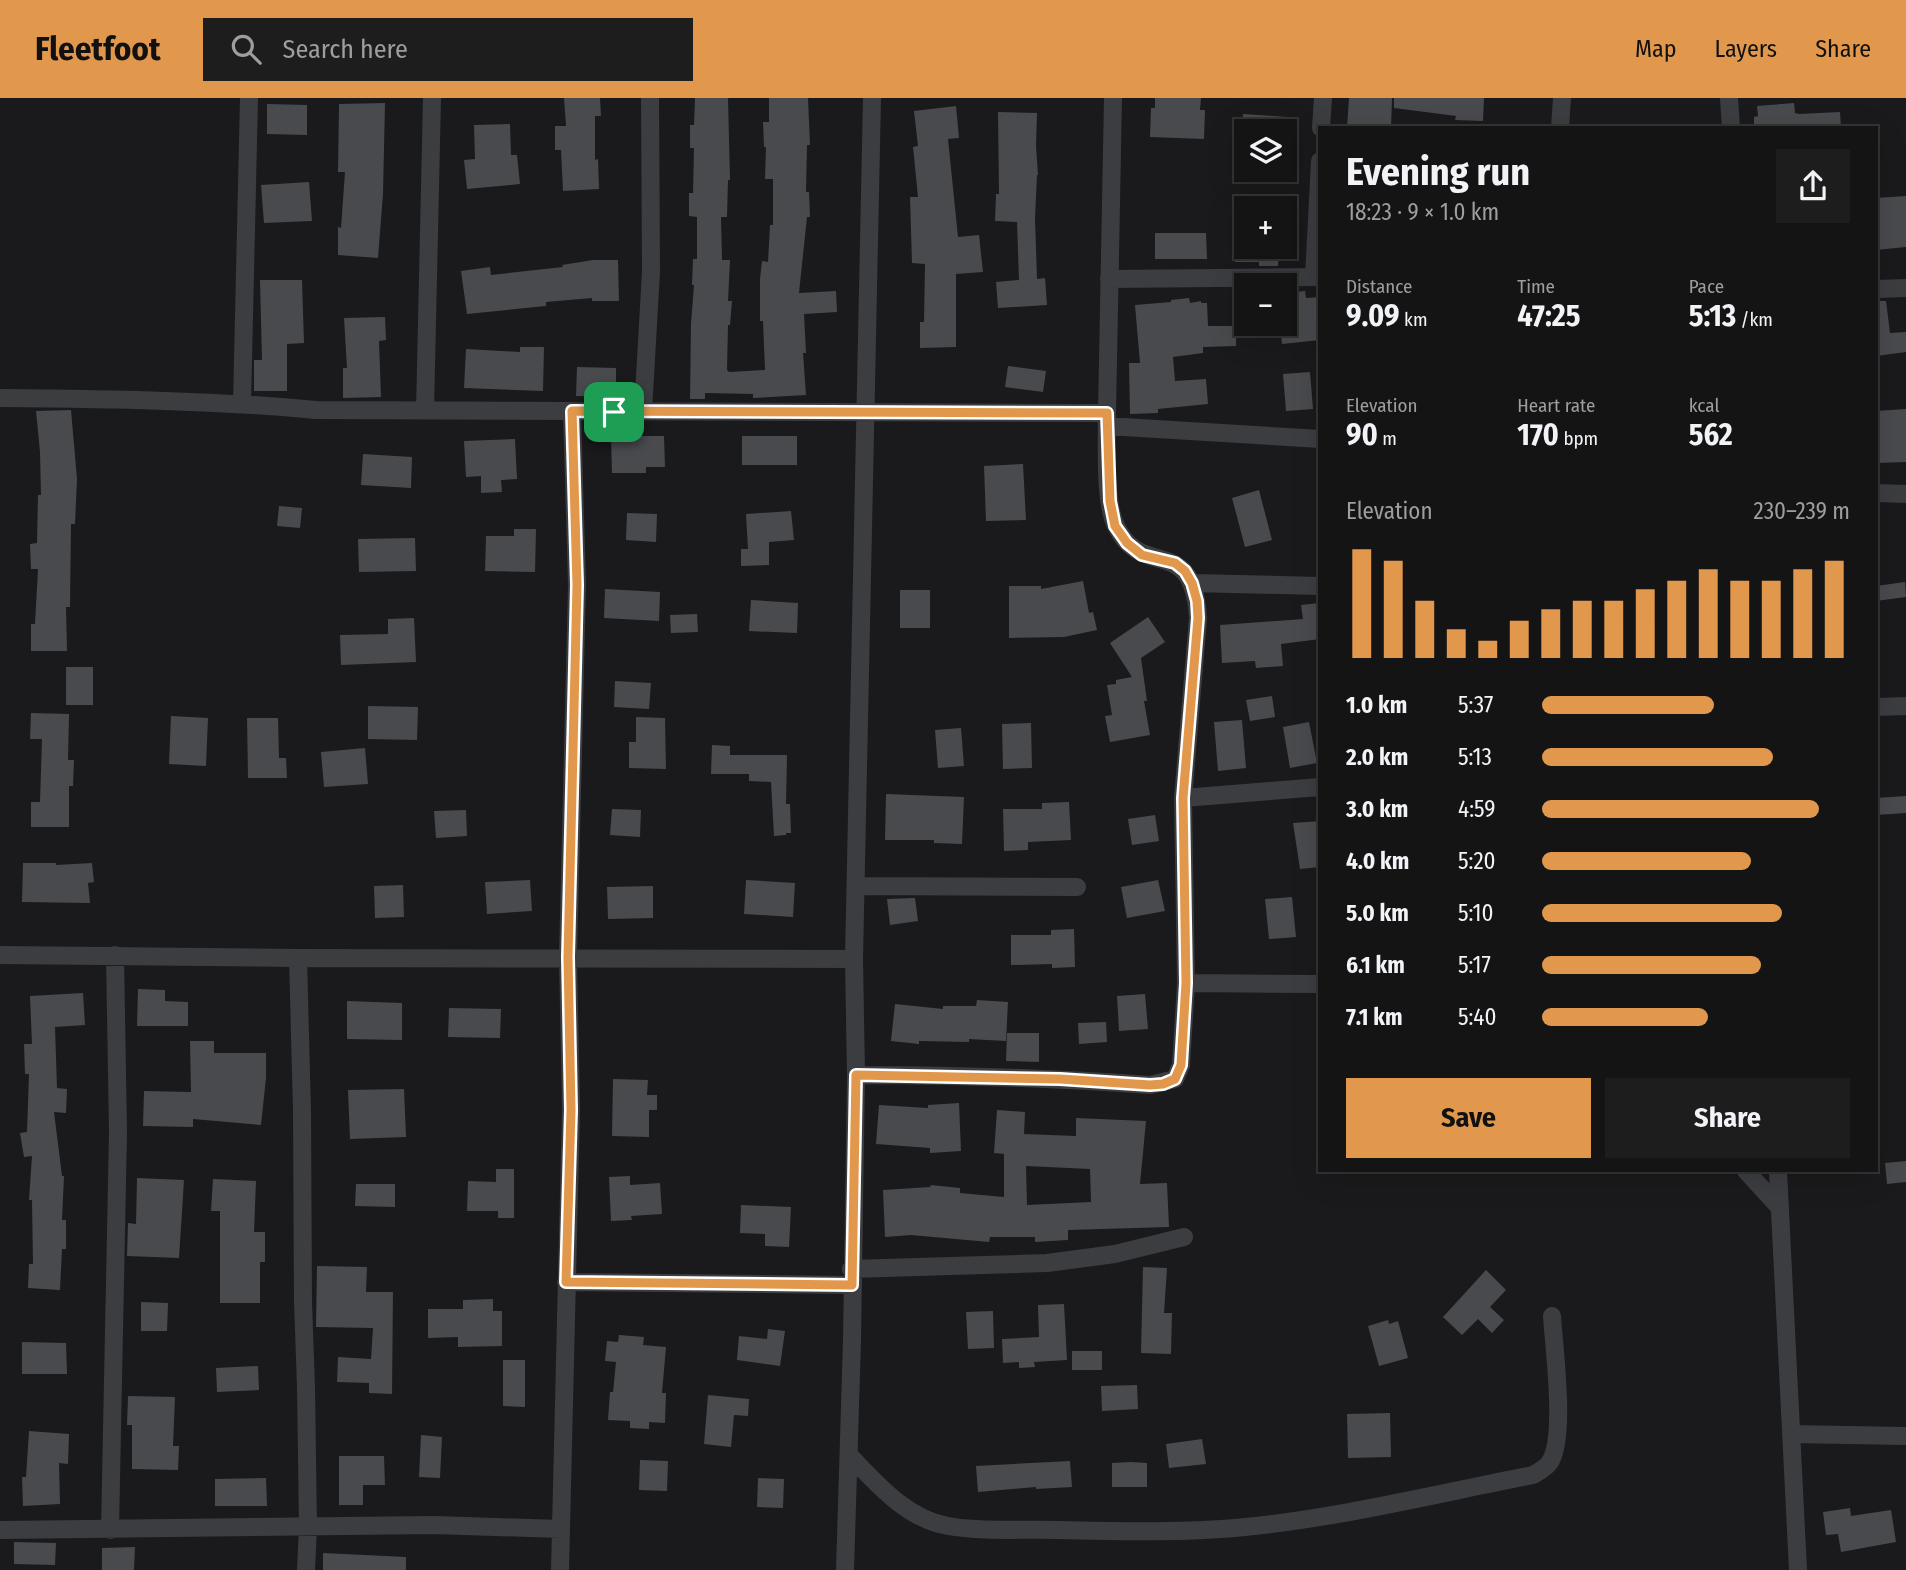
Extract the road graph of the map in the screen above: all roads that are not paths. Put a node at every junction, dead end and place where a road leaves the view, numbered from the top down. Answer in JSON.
{"nodes":[{"id":1,"x":249,"y":98,"type":"edge"},
{"id":2,"x":432,"y":98,"type":"edge"},
{"id":3,"x":650,"y":98,"type":"edge"},
{"id":4,"x":872,"y":98,"type":"edge"},
{"id":5,"x":1113,"y":98,"type":"edge"},
{"id":6,"x":1323,"y":98,"type":"edge"},
{"id":7,"x":1562,"y":98,"type":"edge"},
{"id":8,"x":1729,"y":98,"type":"edge"},
{"id":9,"x":1321,"y":126,"type":"edge"},
{"id":10,"x":1560,"y":126,"type":"edge"},
{"id":11,"x":1731,"y":126,"type":"edge"},
{"id":12,"x":1318,"y":238,"type":"edge"},
{"id":13,"x":1317,"y":276,"type":"edge"},
{"id":14,"x":1109,"y":278,"type":"junction"},
{"id":15,"x":1906,"y":288,"type":"edge"},
{"id":16,"x":1878,"y":289,"type":"edge"},
{"id":17,"x":0,"y":398,"type":"edge"},
{"id":18,"x":242,"y":404,"type":"junction"},
{"id":19,"x":425,"y":411,"type":"junction"},
{"id":20,"x":572,"y":411,"type":"junction"},
{"id":21,"x":643,"y":411,"type":"junction"},
{"id":22,"x":864,"y":413,"type":"junction"},
{"id":23,"x":1107,"y":419,"type":"junction"},
{"id":24,"x":1318,"y":439,"type":"edge"},
{"id":25,"x":1878,"y":494,"type":"edge"},
{"id":26,"x":1906,"y":494,"type":"edge"},
{"id":27,"x":1192,"y":583,"type":"junction"},
{"id":28,"x":1318,"y":586,"type":"edge"},
{"id":29,"x":1906,"y":706,"type":"edge"},
{"id":30,"x":1878,"y":708,"type":"edge"},
{"id":31,"x":1318,"y":787,"type":"edge"},
{"id":32,"x":1183,"y":798,"type":"junction"},
{"id":33,"x":856,"y":886,"type":"junction"},
{"id":34,"x":1077,"y":887,"type":"dead end"},
{"id":35,"x":0,"y":954,"type":"edge"},
{"id":36,"x":115,"y":955,"type":"junction"},
{"id":37,"x":568,"y":957,"type":"junction"},
{"id":38,"x":298,"y":958,"type":"junction"},
{"id":39,"x":855,"y":959,"type":"junction"},
{"id":40,"x":1186,"y":983,"type":"junction"},
{"id":41,"x":1318,"y":984,"type":"edge"},
{"id":42,"x":856,"y":1075,"type":"junction"},
{"id":43,"x":1747,"y":1172,"type":"edge"},
{"id":44,"x":1778,"y":1172,"type":"edge"},
{"id":45,"x":1779,"y":1207,"type":"junction"},
{"id":46,"x":1184,"y":1237,"type":"dead end"},
{"id":47,"x":851,"y":1277,"type":"junction"},
{"id":48,"x":566,"y":1282,"type":"junction"},
{"id":49,"x":1552,"y":1316,"type":"dead end"},
{"id":50,"x":1791,"y":1434,"type":"junction"},
{"id":51,"x":1906,"y":1436,"type":"edge"},
{"id":52,"x":850,"y":1456,"type":"junction"},
{"id":53,"x":308,"y":1527,"type":"junction"},
{"id":54,"x":560,"y":1529,"type":"junction"},
{"id":55,"x":0,"y":1530,"type":"edge"},
{"id":56,"x":110,"y":1530,"type":"junction"},
{"id":57,"x":306,"y":1570,"type":"edge"},
{"id":58,"x":560,"y":1570,"type":"edge"},
{"id":59,"x":845,"y":1570,"type":"edge"},
{"id":60,"x":1798,"y":1570,"type":"edge"}],
"edges":[{"from":1,"to":18,"type":"street"},
{"from":2,"to":19,"type":"street"},
{"from":3,"to":21,"type":"street"},
{"from":4,"to":22,"type":"street"},
{"from":5,"to":14,"type":"street"},
{"from":6,"to":9,"type":"street"},
{"from":7,"to":10,"type":"street"},
{"from":8,"to":11,"type":"street"},
{"from":12,"to":13,"type":"street"},
{"from":13,"to":14,"type":"street"},
{"from":14,"to":23,"type":"street"},
{"from":15,"to":16,"type":"street"},
{"from":17,"to":18,"type":"street"},
{"from":18,"to":19,"type":"street"},
{"from":19,"to":20,"type":"street"},
{"from":20,"to":21,"type":"street"},
{"from":20,"to":37,"type":"street"},
{"from":21,"to":22,"type":"street"},
{"from":22,"to":23,"type":"street"},
{"from":22,"to":33,"type":"street"},
{"from":23,"to":24,"type":"street"},
{"from":23,"to":27,"type":"street"},
{"from":25,"to":26,"type":"street"},
{"from":27,"to":28,"type":"street"},
{"from":27,"to":32,"type":"street"},
{"from":29,"to":30,"type":"street"},
{"from":31,"to":32,"type":"street"},
{"from":32,"to":40,"type":"street"},
{"from":33,"to":34,"type":"street"},
{"from":33,"to":39,"type":"street"},
{"from":35,"to":36,"type":"street"},
{"from":36,"to":38,"type":"street"},
{"from":36,"to":56,"type":"street"},
{"from":37,"to":38,"type":"street"},
{"from":37,"to":39,"type":"street"},
{"from":37,"to":48,"type":"street"},
{"from":38,"to":53,"type":"street"},
{"from":39,"to":42,"type":"street"},
{"from":40,"to":41,"type":"street"},
{"from":40,"to":42,"type":"street"},
{"from":42,"to":47,"type":"street"},
{"from":43,"to":45,"type":"street"},
{"from":44,"to":45,"type":"street"},
{"from":45,"to":50,"type":"street"},
{"from":46,"to":47,"type":"street"},
{"from":47,"to":48,"type":"street"},
{"from":47,"to":52,"type":"street"},
{"from":48,"to":54,"type":"street"},
{"from":49,"to":52,"type":"street"},
{"from":50,"to":51,"type":"street"},
{"from":50,"to":60,"type":"street"},
{"from":52,"to":59,"type":"street"},
{"from":53,"to":54,"type":"street"},
{"from":53,"to":56,"type":"street"},
{"from":53,"to":57,"type":"street"},
{"from":54,"to":58,"type":"street"},
{"from":55,"to":56,"type":"street"}]}
